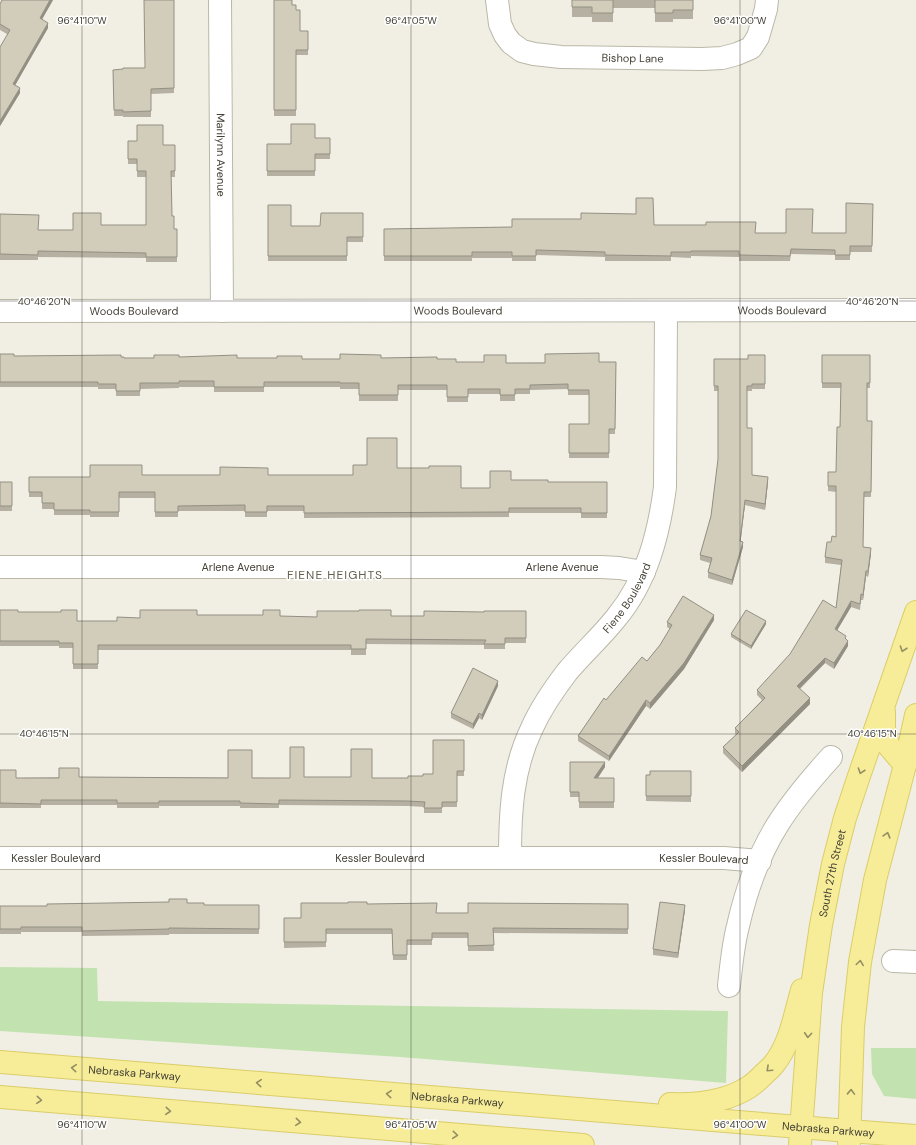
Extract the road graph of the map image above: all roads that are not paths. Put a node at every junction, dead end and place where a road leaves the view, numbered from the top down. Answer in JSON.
{"nodes":[{"id":1,"x":220,"y":0,"type":"edge"},
{"id":2,"x":497,"y":0,"type":"edge"},
{"id":3,"x":767,"y":0,"type":"edge"},
{"id":4,"x":916,"y":310,"type":"edge"},
{"id":5,"x":0,"y":311,"type":"edge"},
{"id":6,"x":222,"y":311,"type":"junction"},
{"id":7,"x":666,"y":311,"type":"junction"},
{"id":8,"x":0,"y":567,"type":"edge"},
{"id":9,"x":644,"y":572,"type":"junction"},
{"id":10,"x":916,"y":612,"type":"edge"},
{"id":11,"x":884,"y":705,"type":"junction"},
{"id":12,"x":916,"y":716,"type":"edge"},
{"id":13,"x":831,"y":757,"type":"dead end"},
{"id":14,"x":905,"y":765,"type":"junction"},
{"id":15,"x":0,"y":858,"type":"edge"},
{"id":16,"x":510,"y":858,"type":"junction"},
{"id":17,"x":760,"y":860,"type":"junction"},
{"id":18,"x":818,"y":942,"type":"junction"},
{"id":19,"x":893,"y":961,"type":"dead end"},
{"id":20,"x":916,"y":962,"type":"edge"},
{"id":21,"x":730,"y":986,"type":"dead end"},
{"id":22,"x":0,"y":1062,"type":"edge"},
{"id":23,"x":0,"y":1097,"type":"edge"},
{"id":24,"x":496,"y":1102,"type":"junction"},
{"id":25,"x":801,"y":1136,"type":"edge"},
{"id":26,"x":916,"y":1136,"type":"edge"},
{"id":27,"x":849,"y":1138,"type":"edge"},
{"id":28,"x":584,"y":1145,"type":"edge"}],
"edges":[{"from":1,"to":6,"type":"street","name":"Marilynn Avenue"},
{"from":2,"to":3,"type":"street","name":"Bishop Lane"},
{"from":4,"to":7,"type":"street","name":"Woods Boulevard"},
{"from":5,"to":6,"type":"street","name":"Woods Boulevard"},
{"from":6,"to":7,"type":"street","name":"Woods Boulevard"},
{"from":7,"to":9,"type":"street","name":"Fiene Boulevard"},
{"from":8,"to":9,"type":"street","name":"Arlene Avenue"},
{"from":9,"to":16,"type":"street","name":"Fiene Boulevard"},
{"from":10,"to":11,"type":"main road","name":"South 27th Street","one_way":true},
{"from":11,"to":14,"type":"main road"},
{"from":11,"to":18,"type":"main road","name":"South 27th Street","one_way":true},
{"from":12,"to":14,"type":"main road"},
{"from":13,"to":17,"type":"street"},
{"from":27,"to":14,"type":"main road","one_way":true},
{"from":15,"to":16,"type":"street","name":"Kessler Boulevard"},
{"from":16,"to":17,"type":"street","name":"Kessler Boulevard"},
{"from":17,"to":21,"type":"street"},
{"from":18,"to":24,"type":"main road","one_way":true},
{"from":18,"to":25,"type":"main road","name":"South 27th Street","one_way":true},
{"from":19,"to":20,"type":"street"},
{"from":24,"to":22,"type":"main road","name":"Nebraska Parkway","one_way":true},
{"from":23,"to":28,"type":"main road","one_way":true},
{"from":24,"to":25,"type":"main road","name":"Nebraska Parkway"},
{"from":25,"to":27,"type":"main road","name":"Nebraska Parkway"},
{"from":26,"to":27,"type":"main road","name":"Nebraska Parkway"}]}
